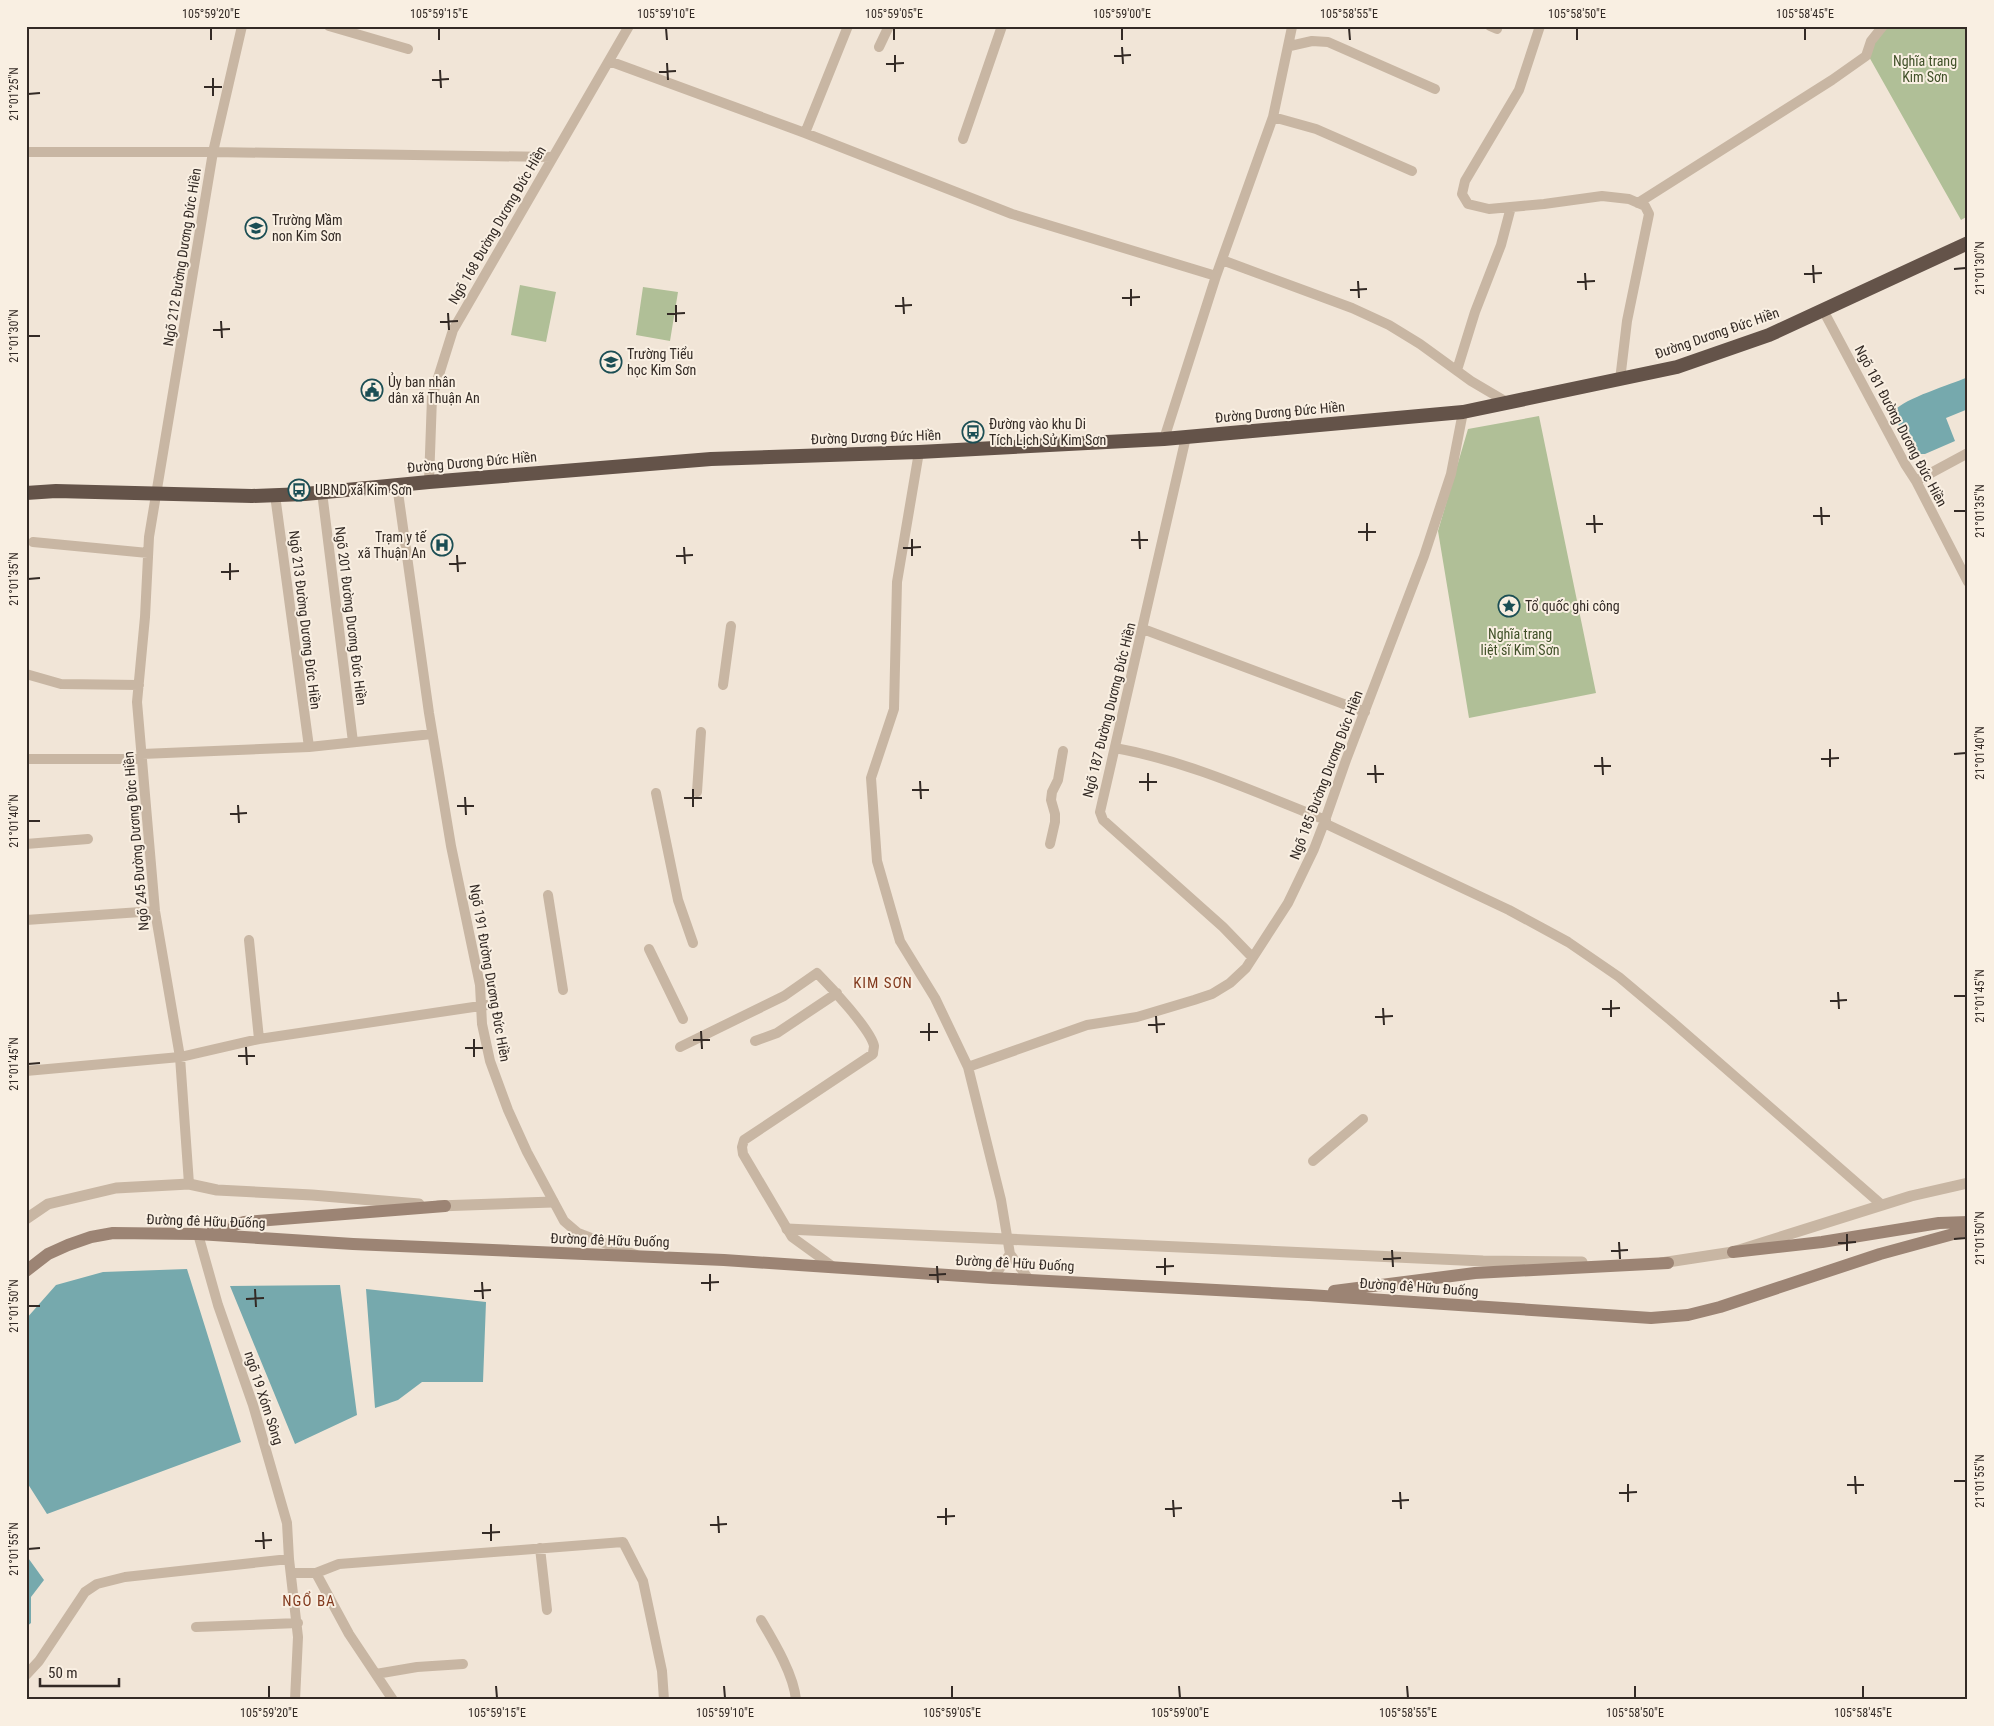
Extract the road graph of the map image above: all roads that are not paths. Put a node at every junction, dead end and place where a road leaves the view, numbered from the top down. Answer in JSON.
{"nodes":[{"id":1,"x":242,"y":26,"type":"edge"},
{"id":2,"x":328,"y":26,"type":"edge"},
{"id":3,"x":629,"y":26,"type":"edge"},
{"id":4,"x":848,"y":26,"type":"edge"},
{"id":5,"x":889,"y":26,"type":"edge"},
{"id":6,"x":1002,"y":26,"type":"edge"},
{"id":7,"x":1540,"y":26,"type":"edge"},
{"id":8,"x":1883,"y":26,"type":"edge"},
{"id":9,"x":1292,"y":27,"type":"edge"},
{"id":10,"x":1290,"y":46,"type":"junction"},
{"id":11,"x":879,"y":47,"type":"dead end"},
{"id":12,"x":408,"y":49,"type":"dead end"},
{"id":13,"x":608,"y":61,"type":"junction"},
{"id":14,"x":1435,"y":89,"type":"dead end"},
{"id":15,"x":1273,"y":117,"type":"junction"},
{"id":16,"x":805,"y":133,"type":"junction"},
{"id":17,"x":963,"y":139,"type":"dead end"},
{"id":18,"x":26,"y":152,"type":"edge"},
{"id":19,"x":213,"y":152,"type":"junction"},
{"id":20,"x":552,"y":157,"type":"junction"},
{"id":21,"x":1412,"y":171,"type":"dead end"},
{"id":22,"x":1638,"y":203,"type":"junction"},
{"id":23,"x":1511,"y":207,"type":"junction"},
{"id":24,"x":1968,"y":243,"type":"edge"},
{"id":25,"x":1222,"y":260,"type":"junction"},
{"id":26,"x":1216,"y":276,"type":"junction"},
{"id":27,"x":1823,"y":310,"type":"junction"},
{"id":28,"x":1457,"y":370,"type":"junction"},
{"id":29,"x":1620,"y":380,"type":"junction"},
{"id":30,"x":1510,"y":404,"type":"junction"},
{"id":31,"x":1463,"y":412,"type":"junction"},
{"id":32,"x":1186,"y":437,"type":"junction"},
{"id":33,"x":1164,"y":439,"type":"junction"},
{"id":34,"x":919,"y":452,"type":"junction"},
{"id":35,"x":1968,"y":453,"type":"edge"},
{"id":36,"x":1916,"y":481,"type":"junction"},
{"id":37,"x":429,"y":482,"type":"junction"},
{"id":38,"x":397,"y":485,"type":"junction"},
{"id":39,"x":322,"y":492,"type":"junction"},
{"id":40,"x":26,"y":493,"type":"edge"},
{"id":41,"x":157,"y":494,"type":"junction"},
{"id":42,"x":275,"y":495,"type":"junction"},
{"id":43,"x":33,"y":542,"type":"dead end"},
{"id":44,"x":148,"y":553,"type":"junction"},
{"id":45,"x":1968,"y":582,"type":"edge"},
{"id":46,"x":731,"y":626,"type":"dead end"},
{"id":47,"x":1143,"y":629,"type":"junction"},
{"id":48,"x":26,"y":674,"type":"edge"},
{"id":49,"x":139,"y":685,"type":"junction"},
{"id":50,"x":723,"y":685,"type":"dead end"},
{"id":51,"x":1365,"y":712,"type":"junction"},
{"id":52,"x":701,"y":732,"type":"dead end"},
{"id":53,"x":432,"y":734,"type":"junction"},
{"id":54,"x":354,"y":742,"type":"junction"},
{"id":55,"x":309,"y":748,"type":"junction"},
{"id":56,"x":1115,"y":748,"type":"junction"},
{"id":57,"x":1063,"y":751,"type":"dead end"},
{"id":58,"x":142,"y":757,"type":"junction"},
{"id":59,"x":26,"y":759,"type":"edge"},
{"id":60,"x":697,"y":792,"type":"dead end"},
{"id":61,"x":656,"y":793,"type":"dead end"},
{"id":62,"x":1325,"y":822,"type":"junction"},
{"id":63,"x":88,"y":839,"type":"dead end"},
{"id":64,"x":26,"y":844,"type":"edge"},
{"id":65,"x":1050,"y":844,"type":"dead end"},
{"id":66,"x":548,"y":895,"type":"dead end"},
{"id":67,"x":155,"y":911,"type":"junction"},
{"id":68,"x":26,"y":920,"type":"edge"},
{"id":69,"x":249,"y":940,"type":"dead end"},
{"id":70,"x":693,"y":943,"type":"dead end"},
{"id":71,"x":649,"y":949,"type":"dead end"},
{"id":72,"x":1252,"y":957,"type":"junction"},
{"id":73,"x":563,"y":990,"type":"dead end"},
{"id":74,"x":837,"y":993,"type":"junction"},
{"id":75,"x":484,"y":1005,"type":"junction"},
{"id":76,"x":683,"y":1019,"type":"dead end"},
{"id":77,"x":259,"y":1039,"type":"junction"},
{"id":78,"x":755,"y":1041,"type":"dead end"},
{"id":79,"x":680,"y":1047,"type":"dead end"},
{"id":80,"x":180,"y":1057,"type":"junction"},
{"id":81,"x":968,"y":1067,"type":"junction"},
{"id":82,"x":26,"y":1071,"type":"edge"},
{"id":83,"x":1364,"y":1119,"type":"dead end"},
{"id":84,"x":1313,"y":1161,"type":"dead end"},
{"id":85,"x":1968,"y":1183,"type":"edge"},
{"id":86,"x":189,"y":1184,"type":"junction"},
{"id":87,"x":554,"y":1202,"type":"junction"},
{"id":88,"x":445,"y":1206,"type":"junction"},
{"id":89,"x":1882,"y":1206,"type":"junction"},
{"id":90,"x":26,"y":1218,"type":"edge"},
{"id":91,"x":1968,"y":1222,"type":"edge"},
{"id":92,"x":787,"y":1230,"type":"junction"},
{"id":93,"x":1968,"y":1230,"type":"edge"},
{"id":94,"x":203,"y":1234,"type":"junction"},
{"id":95,"x":1008,"y":1240,"type":"junction"},
{"id":96,"x":1733,"y":1252,"type":"junction"},
{"id":97,"x":1010,"y":1254,"type":"junction"},
{"id":98,"x":638,"y":1256,"type":"junction"},
{"id":99,"x":1668,"y":1263,"type":"junction"},
{"id":100,"x":832,"y":1266,"type":"junction"},
{"id":101,"x":26,"y":1271,"type":"edge"},
{"id":102,"x":993,"y":1278,"type":"junction"},
{"id":103,"x":1028,"y":1278,"type":"junction"},
{"id":104,"x":1309,"y":1295,"type":"junction"},
{"id":105,"x":540,"y":1548,"type":"junction"},
{"id":106,"x":289,"y":1559,"type":"junction"},
{"id":107,"x":292,"y":1572,"type":"junction"},
{"id":108,"x":316,"y":1573,"type":"junction"},
{"id":109,"x":547,"y":1610,"type":"dead end"},
{"id":110,"x":761,"y":1620,"type":"dead end"},
{"id":111,"x":298,"y":1623,"type":"junction"},
{"id":112,"x":196,"y":1627,"type":"dead end"},
{"id":113,"x":463,"y":1664,"type":"dead end"},
{"id":114,"x":376,"y":1674,"type":"junction"},
{"id":115,"x":26,"y":1675,"type":"edge"},
{"id":116,"x":295,"y":1700,"type":"edge"},
{"id":117,"x":394,"y":1700,"type":"edge"},
{"id":118,"x":664,"y":1700,"type":"edge"},
{"id":119,"x":796,"y":1700,"type":"edge"}],
"edges":[{"from":1,"to":19,"type":"street","name":"Ngõ 212 Đường Dương Đức Hiền"},
{"from":2,"to":12,"type":"street"},
{"from":3,"to":13,"type":"street","name":"Ngõ 168 Đường Dương Đức Hiền"},
{"from":4,"to":16,"type":"street"},
{"from":5,"to":11,"type":"street"},
{"from":6,"to":17,"type":"street"},
{"from":7,"to":23,"type":"street"},
{"from":8,"to":22,"type":"street"},
{"from":9,"to":10,"type":"street"},
{"from":10,"to":14,"type":"street"},
{"from":10,"to":15,"type":"street"},
{"from":13,"to":16,"type":"street"},
{"from":13,"to":20,"type":"street","name":"Ngõ 168 Đường Dương Đức Hiền"},
{"from":15,"to":21,"type":"street"},
{"from":15,"to":25,"type":"street"},
{"from":16,"to":26,"type":"street"},
{"from":18,"to":19,"type":"street"},
{"from":19,"to":20,"type":"street"},
{"from":19,"to":41,"type":"street","name":"Ngõ 212 Đường Dương Đức Hiền"},
{"from":20,"to":37,"type":"street","name":"Ngõ 168 Đường Dương Đức Hiền"},
{"from":22,"to":23,"type":"street"},
{"from":22,"to":29,"type":"street"},
{"from":23,"to":28,"type":"street"},
{"from":24,"to":27,"type":"highway","name":"Đường Dương Đức Hiền"},
{"from":25,"to":26,"type":"street"},
{"from":25,"to":28,"type":"street"},
{"from":26,"to":33,"type":"street"},
{"from":27,"to":29,"type":"highway","name":"Đường Dương Đức Hiền"},
{"from":27,"to":36,"type":"street","name":"Ngõ 181 Đường Dương Đức Hiền"},
{"from":28,"to":30,"type":"street"},
{"from":29,"to":30,"type":"highway","name":"Đường Dương Đức Hiền"},
{"from":30,"to":31,"type":"highway","name":"Đường Dương Đức Hiền"},
{"from":31,"to":32,"type":"highway","name":"Đường Dương Đức Hiền"},
{"from":31,"to":51,"type":"street","name":"Ngõ 185 Đường Dương Đức Hiền"},
{"from":32,"to":33,"type":"highway","name":"Đường Dương Đức Hiền"},
{"from":32,"to":47,"type":"street","name":"Ngõ 187 Đường Dương Đức Hiền"},
{"from":33,"to":34,"type":"highway","name":"Đường Dương Đức Hiền"},
{"from":34,"to":37,"type":"highway","name":"Đường Dương Đức Hiền"},
{"from":34,"to":81,"type":"street"},
{"from":35,"to":36,"type":"street"},
{"from":36,"to":45,"type":"street","name":"Ngõ 181 Đường Dương Đức Hiền"},
{"from":37,"to":38,"type":"highway","name":"Đường Dương Đức Hiền"},
{"from":38,"to":39,"type":"highway","name":"Đường Dương Đức Hiền"},
{"from":38,"to":53,"type":"street","name":"Ngõ 191 Đường Dương Đức Hiền"},
{"from":39,"to":42,"type":"highway","name":"Đường Dương Đức Hiền"},
{"from":39,"to":54,"type":"street","name":"Ngõ 201 Đường Dương Đức Hiền"},
{"from":40,"to":41,"type":"highway","name":"Đường Dương Đức Hiền"},
{"from":41,"to":42,"type":"highway","name":"Đường Dương Đức Hiền"},
{"from":41,"to":44,"type":"street","name":"Ngõ 245 Đường Dương Đức Hiền"},
{"from":42,"to":55,"type":"street","name":"Ngõ 213 Đường Dương Đức Hiền"},
{"from":43,"to":44,"type":"street"},
{"from":44,"to":49,"type":"street","name":"Ngõ 245 Đường Dương Đức Hiền"},
{"from":46,"to":50,"type":"street"},
{"from":47,"to":51,"type":"street"},
{"from":47,"to":56,"type":"street","name":"Ngõ 187 Đường Dương Đức Hiền"},
{"from":48,"to":49,"type":"street"},
{"from":49,"to":58,"type":"street","name":"Ngõ 245 Đường Dương Đức Hiền"},
{"from":51,"to":62,"type":"street","name":"Ngõ 185 Đường Dương Đức Hiền"},
{"from":52,"to":60,"type":"street"},
{"from":53,"to":54,"type":"street"},
{"from":53,"to":75,"type":"street","name":"Ngõ 191 Đường Dương Đức Hiền"},
{"from":54,"to":55,"type":"street"},
{"from":55,"to":58,"type":"street"},
{"from":56,"to":62,"type":"street"},
{"from":56,"to":72,"type":"street","name":"Ngõ 187 Đường Dương Đức Hiền"},
{"from":57,"to":65,"type":"street"},
{"from":58,"to":59,"type":"street"},
{"from":58,"to":67,"type":"street","name":"Ngõ 245 Đường Dương Đức Hiền"},
{"from":61,"to":70,"type":"street"},
{"from":62,"to":72,"type":"street","name":"Ngõ 185 Đường Dương Đức Hiền"},
{"from":62,"to":89,"type":"street"},
{"from":63,"to":64,"type":"street"},
{"from":66,"to":73,"type":"street"},
{"from":67,"to":68,"type":"street"},
{"from":67,"to":80,"type":"street","name":"Ngõ 245 Đường Dương Đức Hiền"},
{"from":69,"to":77,"type":"street"},
{"from":71,"to":76,"type":"street"},
{"from":72,"to":81,"type":"street","name":"Ngõ 185 Đường Dương Đức Hiền"},
{"from":74,"to":78,"type":"street"},
{"from":74,"to":79,"type":"street"},
{"from":74,"to":92,"type":"street"},
{"from":75,"to":77,"type":"street"},
{"from":75,"to":87,"type":"street","name":"Ngõ 191 Đường Dương Đức Hiền"},
{"from":77,"to":80,"type":"street"},
{"from":80,"to":82,"type":"street"},
{"from":80,"to":86,"type":"street","name":"Ngõ 245 Đường Dương Đức Hiền"},
{"from":81,"to":95,"type":"street"},
{"from":83,"to":84,"type":"street"},
{"from":85,"to":89,"type":"street"},
{"from":86,"to":88,"type":"street"},
{"from":86,"to":90,"type":"street"},
{"from":87,"to":88,"type":"street"},
{"from":87,"to":98,"type":"street","name":"Ngõ 191 Đường Dương Đức Hiền"},
{"from":88,"to":94,"type":"main road"},
{"from":89,"to":96,"type":"street"},
{"from":91,"to":96,"type":"main road"},
{"from":92,"to":95,"type":"street"},
{"from":92,"to":100,"type":"street"},
{"from":93,"to":104,"type":"main road","name":"Đường đê Hữu Đuống"},
{"from":94,"to":98,"type":"main road","name":"Đường đê Hữu Đuống"},
{"from":94,"to":101,"type":"main road","name":"Đường đê Hữu Đuống"},
{"from":94,"to":106,"type":"street","name":"ngõ 19 Xóm Sông"},
{"from":95,"to":97,"type":"street"},
{"from":95,"to":99,"type":"street"},
{"from":96,"to":99,"type":"street"},
{"from":97,"to":102,"type":"street"},
{"from":97,"to":103,"type":"street"},
{"from":98,"to":100,"type":"main road","name":"Đường đê Hữu Đuống"},
{"from":99,"to":104,"type":"main road"},
{"from":100,"to":102,"type":"main road","name":"Đường đê Hữu Đuống"},
{"from":102,"to":103,"type":"main road","name":"Đường đê Hữu Đuống"},
{"from":103,"to":104,"type":"main road","name":"Đường đê Hữu Đuống"},
{"from":105,"to":108,"type":"street"},
{"from":105,"to":109,"type":"street"},
{"from":105,"to":118,"type":"street"},
{"from":106,"to":107,"type":"street","name":"ngõ 19 Xóm Sông"},
{"from":106,"to":115,"type":"street"},
{"from":107,"to":108,"type":"street"},
{"from":107,"to":111,"type":"street","name":"ngõ 19 Xóm Sông"},
{"from":108,"to":114,"type":"street"},
{"from":110,"to":119,"type":"street"},
{"from":111,"to":112,"type":"street"},
{"from":111,"to":116,"type":"street","name":"ngõ 19 Xóm Sông"},
{"from":113,"to":114,"type":"street"},
{"from":114,"to":117,"type":"street"}]}
